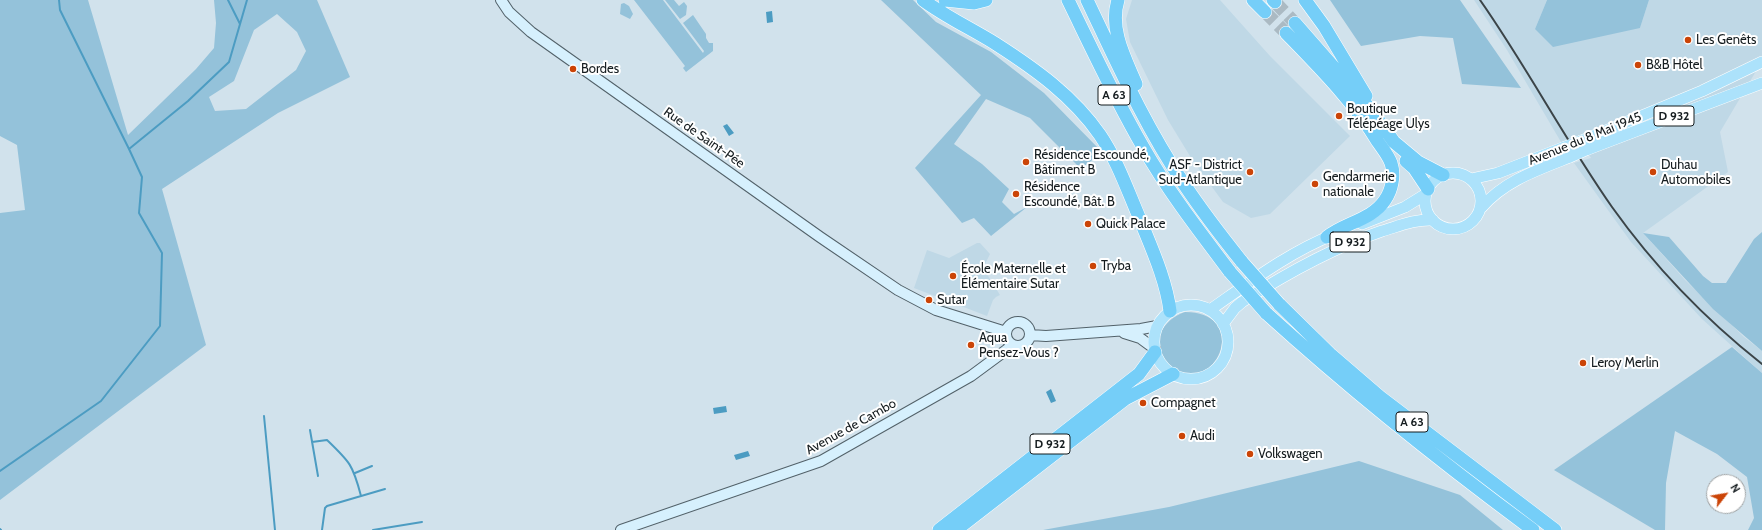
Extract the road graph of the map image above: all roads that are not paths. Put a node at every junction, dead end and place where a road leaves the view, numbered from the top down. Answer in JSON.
{"nodes":[{"id":1,"x":501,"y":0,"type":"edge"},
{"id":2,"x":924,"y":0,"type":"edge"},
{"id":3,"x":945,"y":0,"type":"edge"},
{"id":4,"x":986,"y":0,"type":"edge"},
{"id":5,"x":1068,"y":0,"type":"edge"},
{"id":6,"x":1087,"y":0,"type":"edge"},
{"id":7,"x":1118,"y":0,"type":"edge"},
{"id":8,"x":1253,"y":0,"type":"edge"},
{"id":9,"x":1305,"y":0,"type":"edge"},
{"id":10,"x":1265,"y":12,"type":"tunnel mouth"},
{"id":11,"x":1295,"y":23,"type":"tunnel mouth"},
{"id":12,"x":1286,"y":33,"type":"tunnel mouth"},
{"id":13,"x":1762,"y":62,"type":"edge"},
{"id":14,"x":1762,"y":83,"type":"edge"},
{"id":15,"x":1372,"y":111,"type":"junction"},
{"id":16,"x":1367,"y":124,"type":"junction"},
{"id":17,"x":1157,"y":139,"type":"junction"},
{"id":18,"x":1584,"y":145,"type":"junction"},
{"id":19,"x":1567,"y":152,"type":"junction"},
{"id":20,"x":1443,"y":175,"type":"junction"},
{"id":21,"x":1471,"y":179,"type":"junction"},
{"id":22,"x":1427,"y":191,"type":"junction"},
{"id":23,"x":1481,"y":208,"type":"junction"},
{"id":24,"x":1433,"y":220,"type":"junction"},
{"id":25,"x":1327,"y":237,"type":"junction"},
{"id":26,"x":1210,"y":310,"type":"junction"},
{"id":27,"x":1170,"y":311,"type":"junction"},
{"id":28,"x":1223,"y":324,"type":"junction"},
{"id":29,"x":1157,"y":326,"type":"junction"},
{"id":30,"x":1116,"y":331,"type":"junction"},
{"id":31,"x":1006,"y":332,"type":"junction"},
{"id":32,"x":1030,"y":335,"type":"junction"},
{"id":33,"x":1013,"y":345,"type":"junction"},
{"id":34,"x":1155,"y":350,"type":"junction"},
{"id":35,"x":1173,"y":374,"type":"junction"},
{"id":36,"x":621,"y":530,"type":"edge"},
{"id":37,"x":938,"y":530,"type":"edge"},
{"id":38,"x":956,"y":530,"type":"edge"},
{"id":39,"x":1533,"y":530,"type":"edge"},
{"id":40,"x":1555,"y":530,"type":"edge"}],
"edges":[{"from":1,"to":31,"type":"main road","name":"Rue de Saint-Pée"},
{"from":2,"to":27,"type":"highway"},
{"from":3,"to":4,"type":"highway"},
{"from":5,"to":39,"type":"highway","number":"A 63","bridge":true},
{"from":6,"to":17,"type":"highway","number":"A 63"},
{"from":7,"to":17,"type":"highway"},
{"from":8,"to":10,"type":"highway"},
{"from":9,"to":15,"type":"highway"},
{"from":11,"to":15,"type":"highway"},
{"from":12,"to":16,"type":"highway"},
{"from":13,"to":18,"type":"main road","name":"Avenue du 8 Mai 1945","number":"D 932"},
{"from":14,"to":18,"type":"main road","name":"Avenue du 8 Mai 1945","number":"D 932"},
{"from":15,"to":20,"type":"highway"},
{"from":16,"to":22,"type":"highway"},
{"from":16,"to":25,"type":"highway"},
{"from":17,"to":40,"type":"highway","number":"A 63","bridge":true},
{"from":18,"to":19,"type":"main road","name":"Avenue du 8 Mai 1945","number":"D 932","bridge":true},
{"from":19,"to":21,"type":"main road","name":"Avenue du 8 Mai 1945","number":"D 932"},
{"from":19,"to":23,"type":"main road","name":"Avenue du 8 Mai 1945","number":"D 932"},
{"from":20,"to":21,"type":"main road"},
{"from":20,"to":22,"type":"main road"},
{"from":21,"to":23,"type":"main road"},
{"from":22,"to":24,"type":"main road"},
{"from":22,"to":25,"type":"main road","number":"D 932"},
{"from":23,"to":24,"type":"main road"},
{"from":24,"to":28,"type":"main road","number":"D 932"},
{"from":25,"to":26,"type":"main road","number":"D 932"},
{"from":26,"to":27,"type":"main road"},
{"from":26,"to":28,"type":"main road"},
{"from":27,"to":29,"type":"main road"},
{"from":28,"to":35,"type":"main road"},
{"from":29,"to":30,"type":"main road"},
{"from":29,"to":34,"type":"main road"},
{"from":30,"to":32,"type":"main road"},
{"from":30,"to":34,"type":"main road"},
{"from":31,"to":32,"type":"main road"},
{"from":31,"to":33,"type":"main road"},
{"from":32,"to":33,"type":"main road"},
{"from":33,"to":36,"type":"main road","name":"Avenue de Cambo"},
{"from":34,"to":35,"type":"main road"},
{"from":34,"to":37,"type":"highway","number":"D 932"},
{"from":35,"to":38,"type":"highway","number":"D 932"}]}
